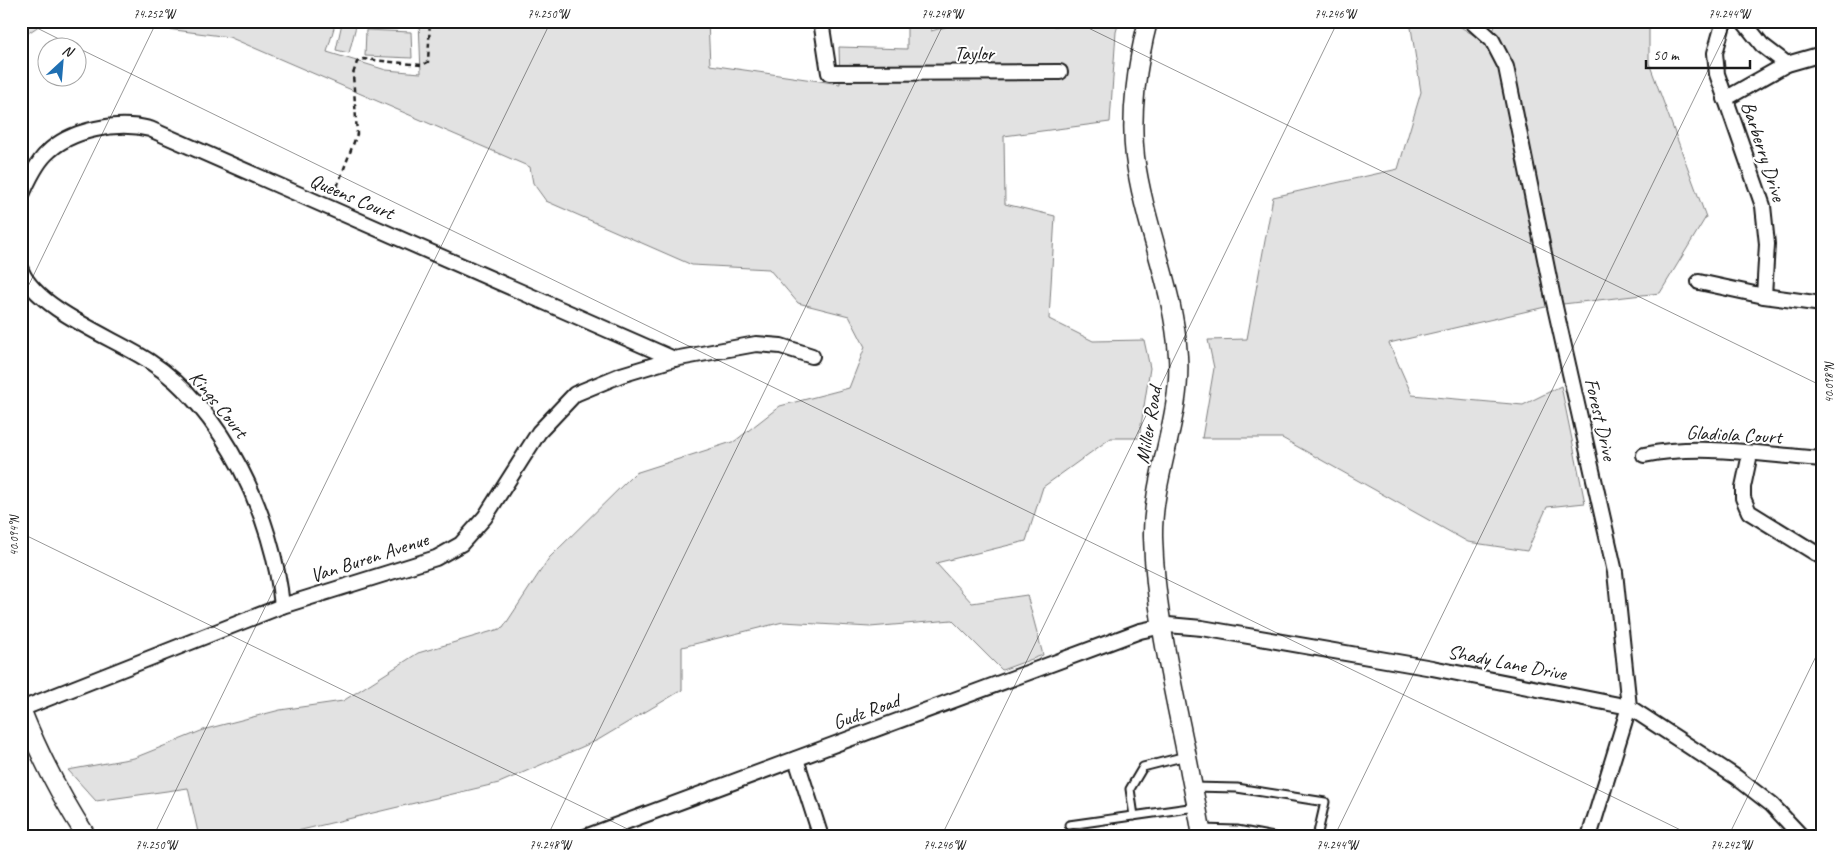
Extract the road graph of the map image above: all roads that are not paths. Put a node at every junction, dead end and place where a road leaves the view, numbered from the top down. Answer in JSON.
{"nodes":[{"id":1,"x":821,"y":21,"type":"edge"},
{"id":2,"x":1148,"y":21,"type":"edge"},
{"id":3,"x":1471,"y":21,"type":"edge"},
{"id":4,"x":1724,"y":21,"type":"edge"},
{"id":5,"x":1743,"y":21,"type":"edge"},
{"id":6,"x":1822,"y":54,"type":"edge"},
{"id":7,"x":1787,"y":64,"type":"junction"},
{"id":8,"x":1060,"y":72,"type":"dead end"},
{"id":9,"x":1726,"y":99,"type":"junction"},
{"id":10,"x":24,"y":191,"type":"edge"},
{"id":11,"x":21,"y":270,"type":"edge"},
{"id":12,"x":1699,"y":282,"type":"dead end"},
{"id":13,"x":1764,"y":296,"type":"junction"},
{"id":14,"x":1822,"y":304,"type":"edge"},
{"id":15,"x":812,"y":356,"type":"dead end"},
{"id":16,"x":674,"y":359,"type":"junction"},
{"id":17,"x":1750,"y":454,"type":"junction"},
{"id":18,"x":1644,"y":455,"type":"dead end"},
{"id":19,"x":1822,"y":459,"type":"edge"},
{"id":20,"x":1822,"y":557,"type":"edge"},
{"id":21,"x":282,"y":606,"type":"junction"},
{"id":22,"x":1162,"y":626,"type":"junction"},
{"id":23,"x":1629,"y":707,"type":"junction"},
{"id":24,"x":21,"y":709,"type":"edge"},
{"id":25,"x":1186,"y":755,"type":"junction"},
{"id":26,"x":796,"y":758,"type":"junction"},
{"id":27,"x":1192,"y":787,"type":"junction"},
{"id":28,"x":1196,"y":807,"type":"junction"},
{"id":29,"x":1134,"y":816,"type":"junction"},
{"id":30,"x":1069,"y":825,"type":"dead end"},
{"id":31,"x":1201,"y":833,"type":"edge"},
{"id":32,"x":87,"y":837,"type":"edge"},
{"id":33,"x":585,"y":837,"type":"edge"},
{"id":34,"x":821,"y":837,"type":"edge"},
{"id":35,"x":1274,"y":837,"type":"edge"},
{"id":36,"x":1317,"y":837,"type":"edge"},
{"id":37,"x":1589,"y":837,"type":"edge"},
{"id":38,"x":1802,"y":837,"type":"edge"}],
"edges":[{"from":1,"to":8,"type":"street","name":"Taylor"},
{"from":2,"to":22,"type":"street","name":"Miller Road"},
{"from":3,"to":23,"type":"street","name":"Forest Drive"},
{"from":4,"to":9,"type":"street","name":"Barberry Drive"},
{"from":5,"to":7,"type":"street"},
{"from":6,"to":7,"type":"street"},
{"from":7,"to":9,"type":"street"},
{"from":9,"to":13,"type":"street","name":"Barberry Drive"},
{"from":10,"to":16,"type":"street","name":"Queens Court"},
{"from":11,"to":21,"type":"street","name":"Kings Court"},
{"from":12,"to":13,"type":"street"},
{"from":13,"to":14,"type":"street"},
{"from":15,"to":16,"type":"street","name":"Van Buren Avenue"},
{"from":16,"to":21,"type":"street","name":"Van Buren Avenue"},
{"from":17,"to":18,"type":"street","name":"Gladiola Court"},
{"from":17,"to":19,"type":"street","name":"Gladiola Court"},
{"from":17,"to":20,"type":"street"},
{"from":21,"to":24,"type":"street","name":"Van Buren Avenue"},
{"from":22,"to":23,"type":"street","name":"Shady Lane Drive"},
{"from":22,"to":25,"type":"street","name":"Miller Road"},
{"from":22,"to":26,"type":"street","name":"Gudz Road"},
{"from":23,"to":37,"type":"street","name":"Forest Drive"},
{"from":23,"to":38,"type":"street","name":"Shady Lane Drive"},
{"from":24,"to":32,"type":"street"},
{"from":25,"to":27,"type":"street","name":"Miller Road"},
{"from":25,"to":29,"type":"lane"},
{"from":26,"to":33,"type":"street","name":"Gudz Road"},
{"from":26,"to":34,"type":"street"},
{"from":27,"to":28,"type":"street","name":"Miller Road"},
{"from":27,"to":36,"type":"lane"},
{"from":28,"to":29,"type":"lane"},
{"from":28,"to":31,"type":"street","name":"Miller Road"},
{"from":29,"to":30,"type":"lane"},
{"from":31,"to":35,"type":"lane"}]}
